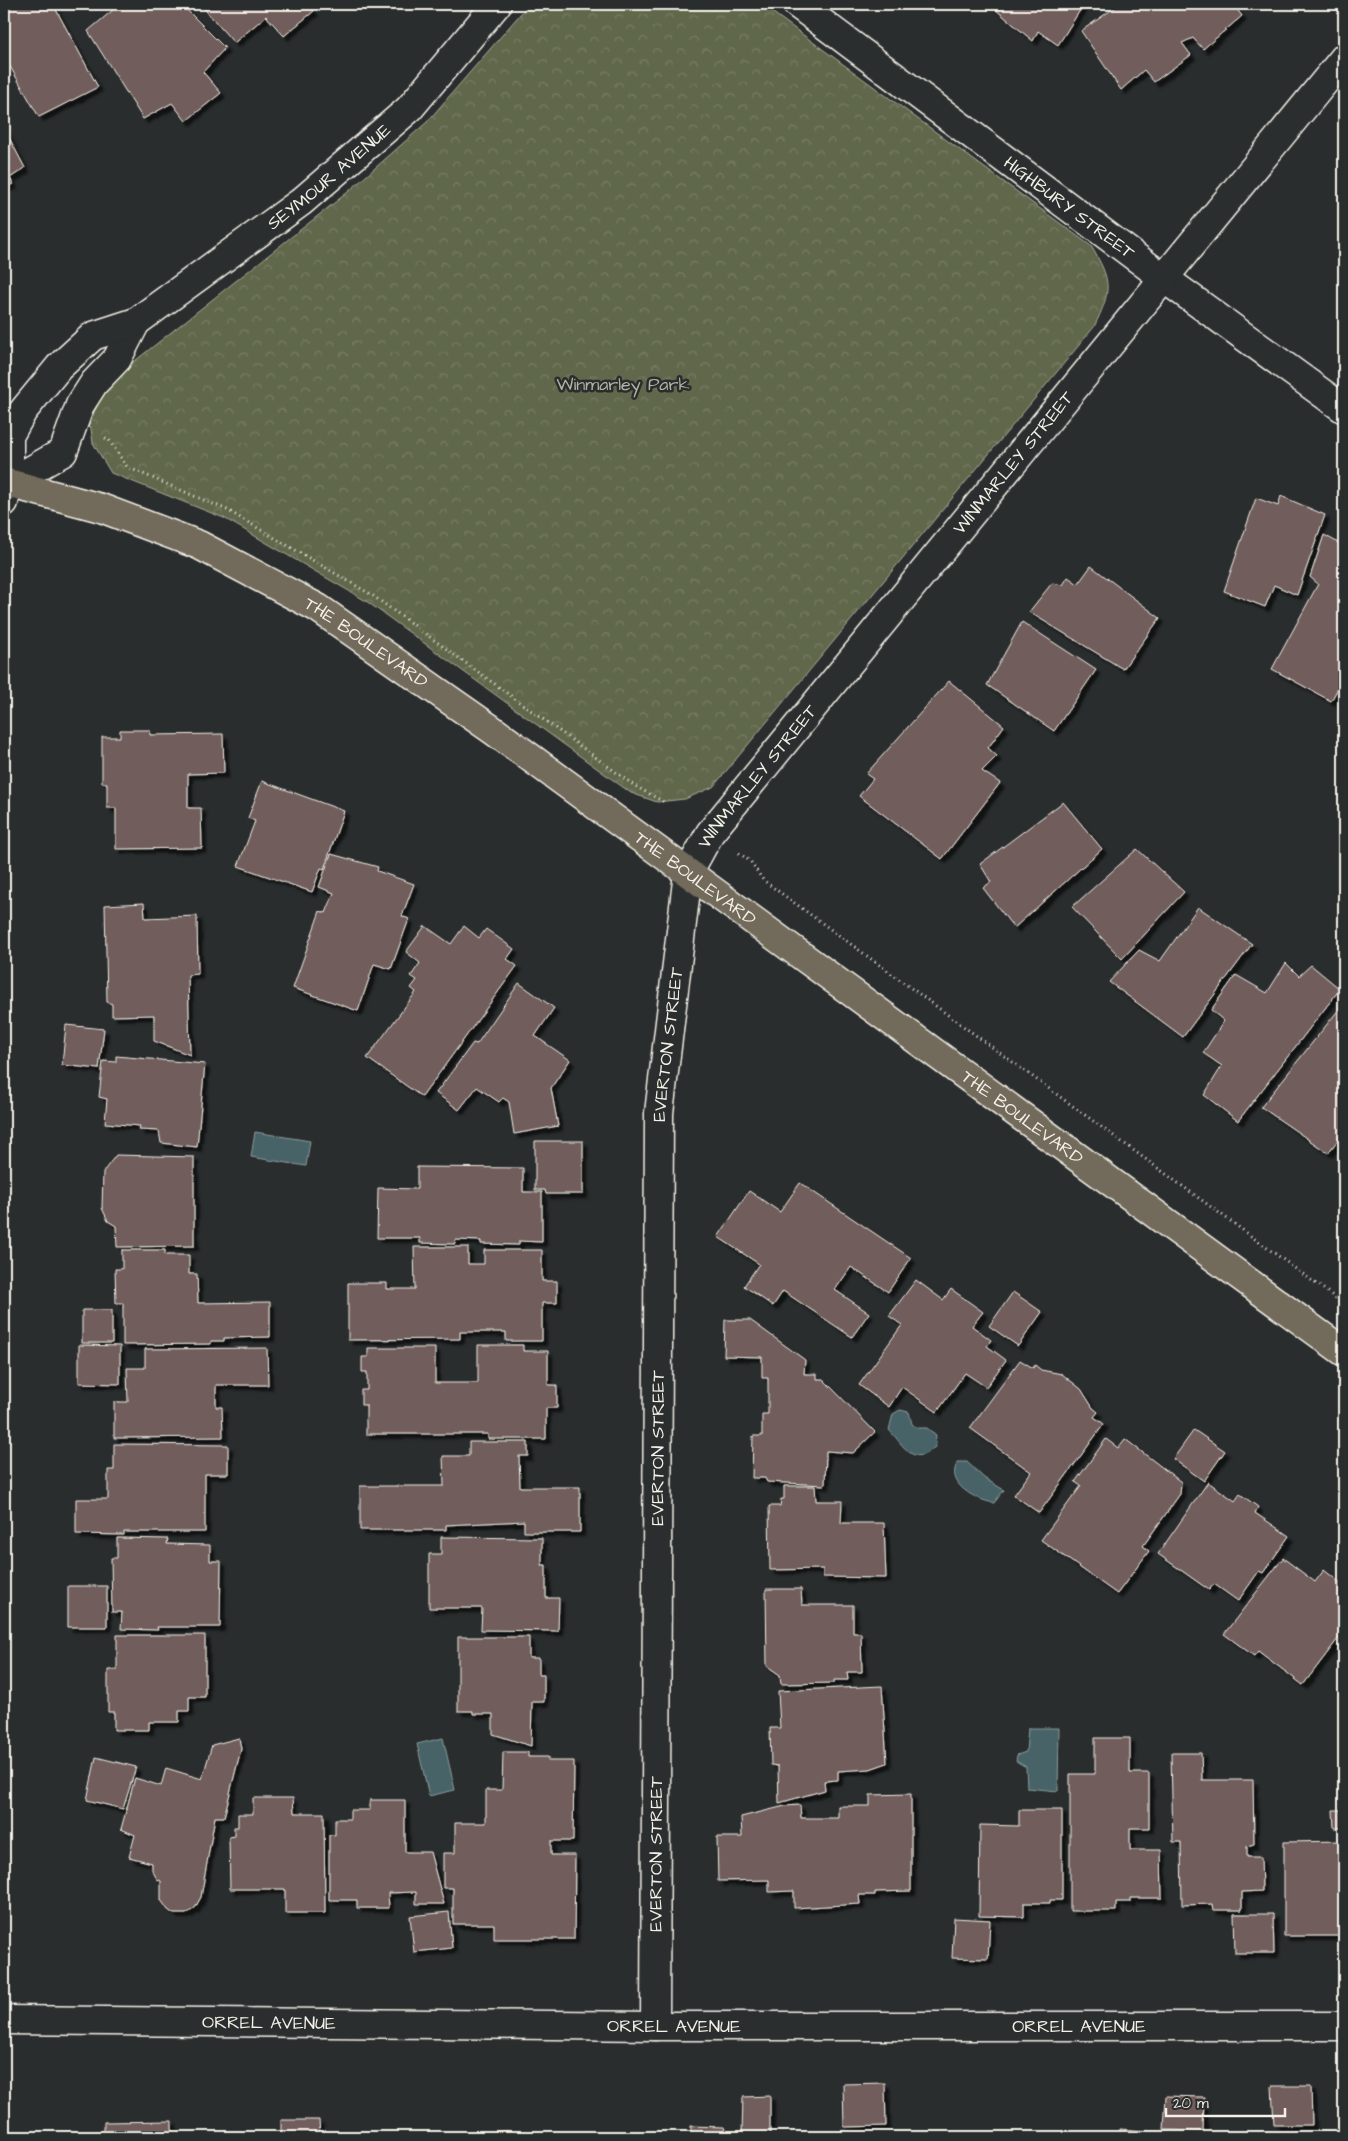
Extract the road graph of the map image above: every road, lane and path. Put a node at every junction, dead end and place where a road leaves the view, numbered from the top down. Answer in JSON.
{"nodes":[{"id":1,"x":497,"y":4,"type":"edge"},
{"id":2,"x":797,"y":4,"type":"edge"},
{"id":3,"x":1344,"y":58,"type":"edge"},
{"id":4,"x":1165,"y":279,"type":"junction"},
{"id":5,"x":136,"y":322,"type":"junction"},
{"id":6,"x":1344,"y":409,"type":"edge"},
{"id":7,"x":6,"y":489,"type":"edge"},
{"id":8,"x":739,"y":853,"type":"dead end"},
{"id":9,"x":688,"y":873,"type":"junction"},
{"id":10,"x":1344,"y":1304,"type":"edge"},
{"id":11,"x":1344,"y":1352,"type":"edge"},
{"id":12,"x":4,"y":2020,"type":"edge"},
{"id":13,"x":655,"y":2026,"type":"junction"},
{"id":14,"x":1344,"y":2026,"type":"edge"}],
"edges":[{"from":1,"to":5,"type":"street","name":"SEYMOUR AVENUE"},
{"from":2,"to":4,"type":"street","name":"HIGHBURY STREET"},
{"from":3,"to":4,"type":"street","name":"WINMARLEY STREET"},
{"from":4,"to":6,"type":"street","name":"HIGHBURY STREET"},
{"from":4,"to":9,"type":"street","name":"WINMARLEY STREET"},
{"from":5,"to":7,"type":"street","name":"SEYMOUR AVENUE"},
{"from":5,"to":7,"type":"street","name":"SEYMOUR AVENUE"},
{"from":7,"to":9,"type":"main road","name":"THE BOULEVARD"},
{"from":8,"to":10,"type":"path"},
{"from":9,"to":11,"type":"main road","name":"THE BOULEVARD"},
{"from":9,"to":13,"type":"street","name":"EVERTON STREET"},
{"from":12,"to":13,"type":"street","name":"ORREL AVENUE"},
{"from":13,"to":14,"type":"street","name":"ORREL AVENUE"}]}
